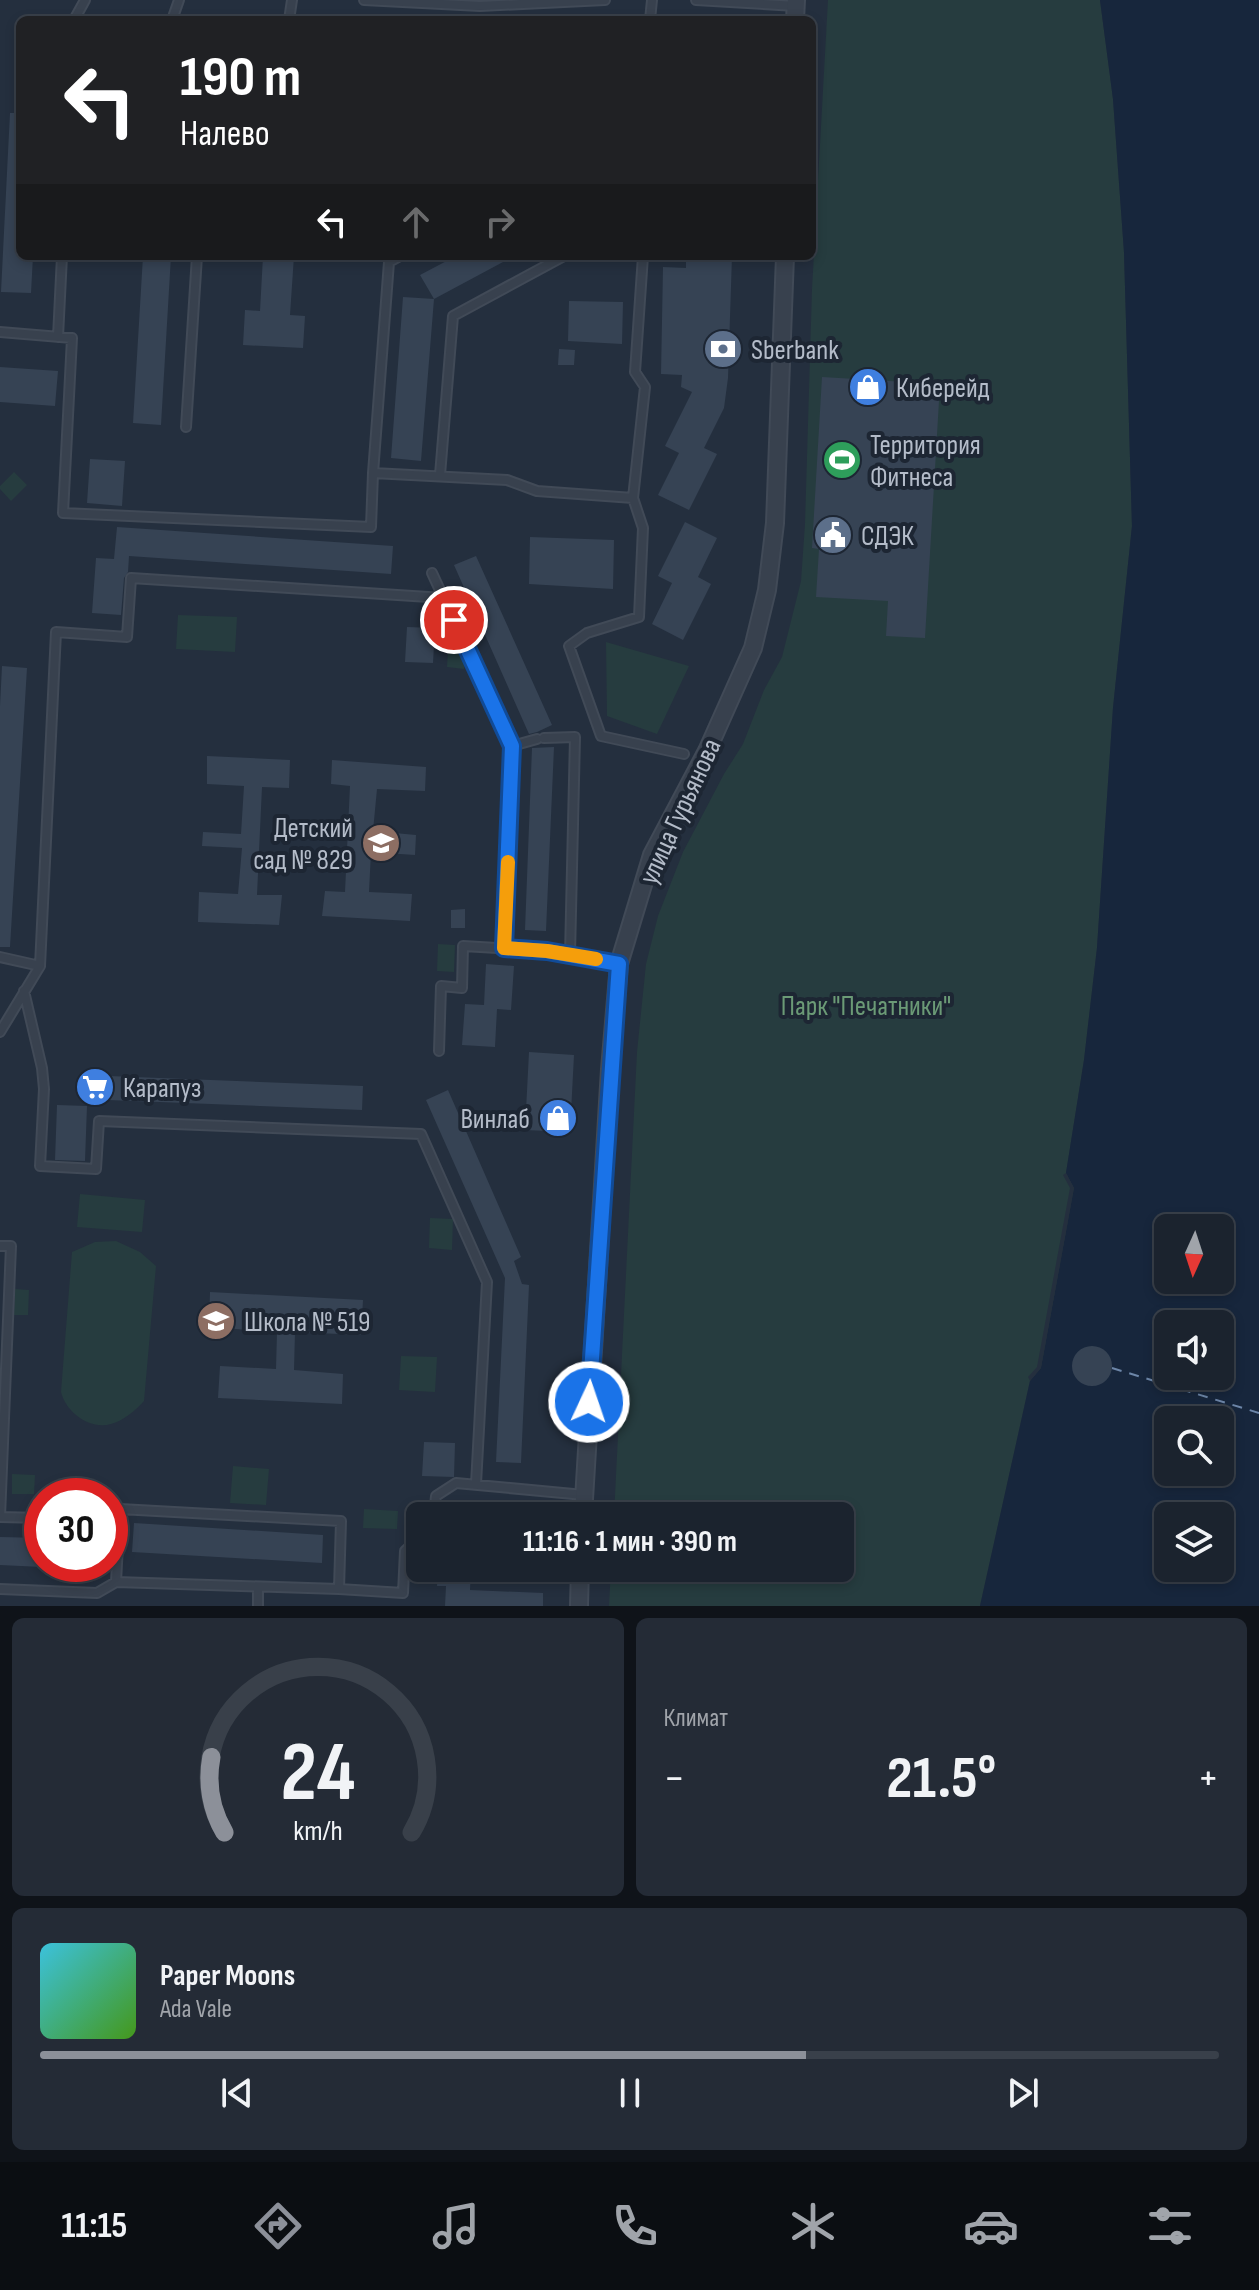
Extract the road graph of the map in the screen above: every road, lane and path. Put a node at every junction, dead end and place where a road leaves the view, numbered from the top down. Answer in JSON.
{"nodes":[{"id":1,"x":364,"y":0,"type":"edge"},
{"id":2,"x":605,"y":0,"type":"edge"},
{"id":3,"x":696,"y":0,"type":"edge"},
{"id":4,"x":404,"y":1,"type":"edge"},
{"id":5,"x":480,"y":3,"type":"edge"},
{"id":6,"x":796,"y":9,"type":"edge"},
{"id":7,"x":62,"y":260,"type":"edge"},
{"id":8,"x":197,"y":260,"type":"edge"},
{"id":9,"x":386,"y":260,"type":"edge"},
{"id":10,"x":557,"y":260,"type":"edge"},
{"id":11,"x":643,"y":260,"type":"edge"},
{"id":12,"x":785,"y":260,"type":"edge"},
{"id":13,"x":0,"y":332,"type":"edge"},
{"id":14,"x":58,"y":337,"type":"junction"},
{"id":15,"x":186,"y":427,"type":"dead end"},
{"id":16,"x":373,"y":473,"type":"junction"},
{"id":17,"x":440,"y":475,"type":"junction"},
{"id":18,"x":633,"y":498,"type":"junction"},
{"id":19,"x":432,"y":573,"type":"dead end"},
{"id":20,"x":444,"y":598,"type":"junction"},
{"id":21,"x":512,"y":746,"type":"junction"},
{"id":22,"x":684,"y":754,"type":"dead end"},
{"id":23,"x":504,"y":948,"type":"junction"},
{"id":24,"x":570,"y":955,"type":"junction"},
{"id":25,"x":0,"y":957,"type":"edge"},
{"id":26,"x":619,"y":964,"type":"junction"},
{"id":27,"x":40,"y":966,"type":"junction"},
{"id":28,"x":24,"y":991,"type":"junction"},
{"id":29,"x":0,"y":1032,"type":"edge"},
{"id":30,"x":439,"y":1051,"type":"dead end"},
{"id":31,"x":0,"y":1246,"type":"edge"},
{"id":32,"x":476,"y":1484,"type":"junction"},
{"id":33,"x":584,"y":1495,"type":"junction"},
{"id":34,"x":435,"y":1502,"type":"edge"},
{"id":35,"x":584,"y":1502,"type":"edge"},
{"id":36,"x":128,"y":1511,"type":"edge"},
{"id":37,"x":0,"y":1517,"type":"edge"},
{"id":38,"x":24,"y":1518,"type":"edge"},
{"id":39,"x":406,"y":1550,"type":"edge"},
{"id":40,"x":116,"y":1582,"type":"joint"},
{"id":41,"x":580,"y":1582,"type":"edge"},
{"id":42,"x":258,"y":1587,"type":"junction"},
{"id":43,"x":0,"y":1589,"type":"edge"},
{"id":44,"x":339,"y":1589,"type":"junction"},
{"id":45,"x":258,"y":1606,"type":"edge"},
{"id":46,"x":579,"y":1606,"type":"edge"}],
"edges":[{"from":1,"to":4,"type":"lane"},
{"from":2,"to":5,"type":"lane"},
{"from":3,"to":6,"type":"lane"},
{"from":4,"to":5,"type":"lane"},
{"from":7,"to":14,"type":"lane"},
{"from":8,"to":15,"type":"lane"},
{"from":9,"to":16,"type":"lane"},
{"from":10,"to":17,"type":"lane"},
{"from":11,"to":18,"type":"lane"},
{"from":12,"to":26,"type":"street","name":"улица Гурьянова"},
{"from":13,"to":14,"type":"lane"},
{"from":14,"to":16,"type":"lane"},
{"from":16,"to":17,"type":"lane"},
{"from":17,"to":18,"type":"lane"},
{"from":18,"to":22,"type":"lane"},
{"from":19,"to":20,"type":"lane"},
{"from":20,"to":21,"type":"lane"},
{"from":20,"to":27,"type":"lane"},
{"from":21,"to":23,"type":"lane"},
{"from":21,"to":24,"type":"lane"},
{"from":23,"to":24,"type":"lane"},
{"from":23,"to":30,"type":"lane"},
{"from":24,"to":26,"type":"lane"},
{"from":25,"to":27,"type":"lane"},
{"from":26,"to":33,"type":"street","name":"улица Гурьянова"},
{"from":27,"to":28,"type":"lane"},
{"from":28,"to":29,"type":"lane"},
{"from":28,"to":32,"type":"lane"},
{"from":31,"to":37,"type":"lane"},
{"from":32,"to":33,"type":"lane"},
{"from":32,"to":34,"type":"lane"},
{"from":33,"to":35,"type":"street","name":"улица Гурьянова"},
{"from":36,"to":44,"type":"lane"},
{"from":37,"to":38,"type":"lane"},
{"from":39,"to":44,"type":"lane"},
{"from":40,"to":42,"type":"lane"},
{"from":40,"to":43,"type":"lane"},
{"from":41,"to":46,"type":"street"},
{"from":42,"to":44,"type":"lane"},
{"from":42,"to":45,"type":"lane"}]}
